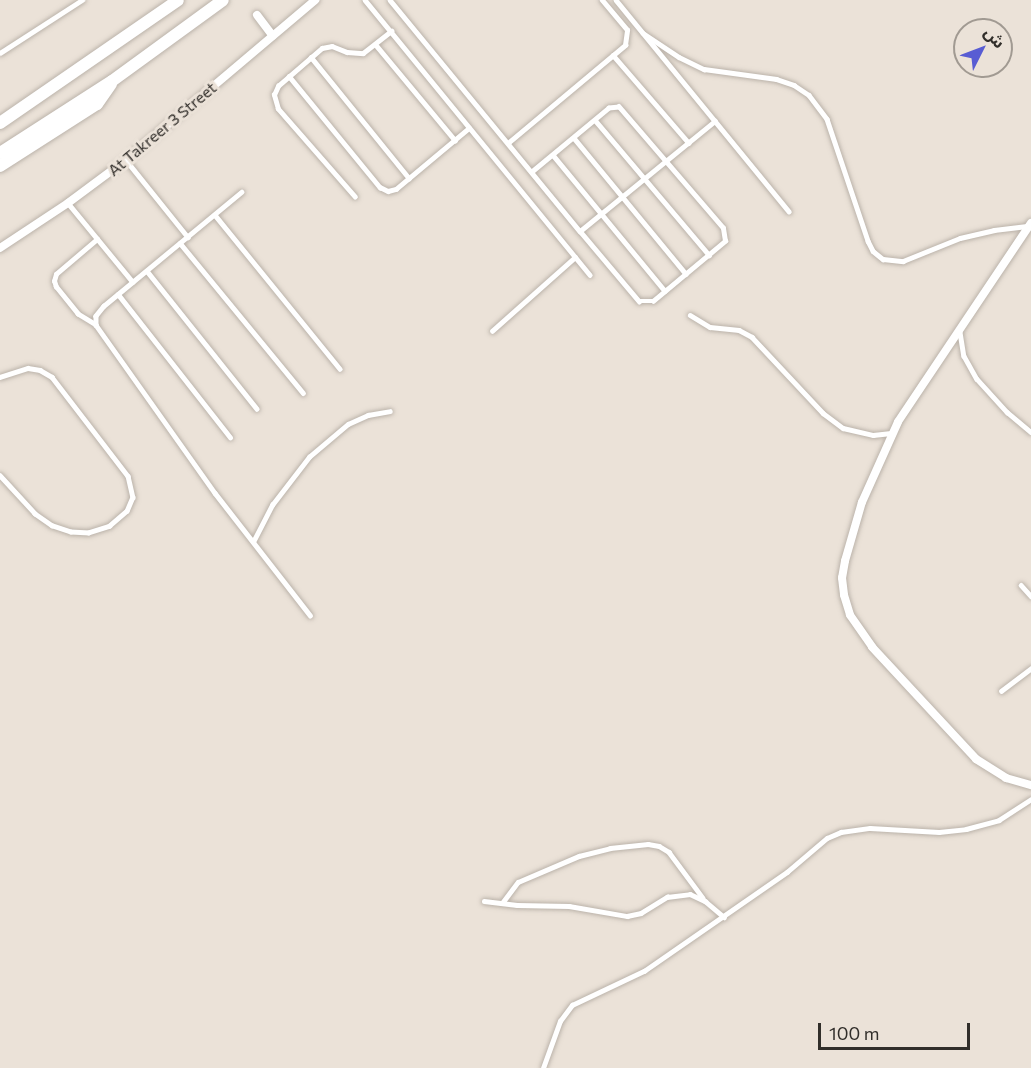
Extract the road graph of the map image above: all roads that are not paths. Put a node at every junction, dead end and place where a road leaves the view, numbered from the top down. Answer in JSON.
{"nodes":[{"id":1,"x":71,"y":0,"type":"edge"},
{"id":2,"x":82,"y":0,"type":"edge"},
{"id":3,"x":178,"y":0,"type":"edge"},
{"id":4,"x":223,"y":0,"type":"edge"},
{"id":5,"x":315,"y":0,"type":"edge"},
{"id":6,"x":365,"y":0,"type":"edge"},
{"id":7,"x":390,"y":0,"type":"edge"},
{"id":8,"x":602,"y":0,"type":"edge"},
{"id":9,"x":616,"y":0,"type":"edge"},
{"id":10,"x":74,"y":5,"type":"junction"},
{"id":11,"x":257,"y":15,"type":"dead end"},
{"id":12,"x":391,"y":31,"type":"junction"},
{"id":13,"x":643,"y":33,"type":"junction"},
{"id":14,"x":273,"y":36,"type":"junction"},
{"id":15,"x":376,"y":45,"type":"junction"},
{"id":16,"x":0,"y":53,"type":"edge"},
{"id":17,"x":613,"y":55,"type":"junction"},
{"id":18,"x":311,"y":57,"type":"junction"},
{"id":19,"x":289,"y":76,"type":"junction"},
{"id":20,"x":112,"y":81,"type":"junction"},
{"id":21,"x":595,"y":120,"type":"junction"},
{"id":22,"x":715,"y":121,"type":"junction"},
{"id":23,"x":0,"y":123,"type":"edge"},
{"id":24,"x":469,"y":128,"type":"junction"},
{"id":25,"x":574,"y":138,"type":"junction"},
{"id":26,"x":455,"y":140,"type":"junction"},
{"id":27,"x":508,"y":143,"type":"junction"},
{"id":28,"x":689,"y":143,"type":"junction"},
{"id":29,"x":0,"y":153,"type":"edge"},
{"id":30,"x":553,"y":155,"type":"junction"},
{"id":31,"x":126,"y":160,"type":"junction"},
{"id":32,"x":666,"y":161,"type":"junction"},
{"id":33,"x":0,"y":166,"type":"edge"},
{"id":34,"x":532,"y":172,"type":"junction"},
{"id":35,"x":410,"y":178,"type":"junction"},
{"id":36,"x":644,"y":179,"type":"junction"},
{"id":37,"x":242,"y":192,"type":"dead end"},
{"id":38,"x":355,"y":197,"type":"dead end"},
{"id":39,"x":622,"y":197,"type":"junction"},
{"id":40,"x":68,"y":203,"type":"junction"},
{"id":41,"x":789,"y":211,"type":"dead end"},
{"id":42,"x":601,"y":214,"type":"junction"},
{"id":43,"x":215,"y":215,"type":"junction"},
{"id":44,"x":1030,"y":225,"type":"edge"},
{"id":45,"x":580,"y":231,"type":"junction"},
{"id":46,"x":188,"y":237,"type":"junction"},
{"id":47,"x":97,"y":238,"type":"junction"},
{"id":48,"x":180,"y":243,"type":"junction"},
{"id":49,"x":0,"y":248,"type":"edge"},
{"id":50,"x":709,"y":255,"type":"junction"},
{"id":51,"x":575,"y":257,"type":"junction"},
{"id":52,"x":147,"y":271,"type":"junction"},
{"id":53,"x":686,"y":274,"type":"junction"},
{"id":54,"x":590,"y":275,"type":"dead end"},
{"id":55,"x":133,"y":282,"type":"junction"},
{"id":56,"x":665,"y":291,"type":"junction"},
{"id":57,"x":118,"y":294,"type":"junction"},
{"id":58,"x":690,"y":315,"type":"dead end"},
{"id":59,"x":96,"y":325,"type":"junction"},
{"id":60,"x":959,"y":329,"type":"junction"},
{"id":61,"x":492,"y":331,"type":"dead end"},
{"id":62,"x":340,"y":369,"type":"dead end"},
{"id":63,"x":0,"y":377,"type":"edge"},
{"id":64,"x":303,"y":393,"type":"dead end"},
{"id":65,"x":257,"y":409,"type":"dead end"},
{"id":66,"x":390,"y":411,"type":"dead end"},
{"id":67,"x":1031,"y":432,"type":"edge"},
{"id":68,"x":893,"y":433,"type":"junction"},
{"id":69,"x":230,"y":436,"type":"dead end"},
{"id":70,"x":0,"y":476,"type":"edge"},
{"id":71,"x":253,"y":542,"type":"junction"},
{"id":72,"x":1021,"y":585,"type":"dead end"},
{"id":73,"x":1031,"y":596,"type":"edge"},
{"id":74,"x":310,"y":615,"type":"dead end"},
{"id":75,"x":1031,"y":668,"type":"edge"},
{"id":76,"x":1002,"y":691,"type":"dead end"},
{"id":77,"x":1031,"y":785,"type":"edge"},
{"id":78,"x":1031,"y":799,"type":"edge"},
{"id":79,"x":484,"y":901,"type":"dead end"},
{"id":80,"x":705,"y":901,"type":"junction"},
{"id":81,"x":502,"y":903,"type":"junction"},
{"id":82,"x":724,"y":917,"type":"junction"},
{"id":83,"x":543,"y":1068,"type":"edge"}],
"edges":[{"from":1,"to":10,"type":"lane"},
{"from":2,"to":10,"type":"lane"},
{"from":3,"to":23,"type":"main road"},
{"from":4,"to":20,"type":"main road"},
{"from":5,"to":14,"type":"street","name":"At Takreer 3 Street"},
{"from":6,"to":12,"type":"lane"},
{"from":7,"to":27,"type":"lane"},
{"from":8,"to":17,"type":"lane"},
{"from":9,"to":13,"type":"lane"},
{"from":10,"to":16,"type":"lane"},
{"from":11,"to":14,"type":"street"},
{"from":12,"to":15,"type":"lane"},
{"from":12,"to":24,"type":"lane"},
{"from":13,"to":22,"type":"lane"},
{"from":13,"to":44,"type":"lane"},
{"from":14,"to":31,"type":"street","name":"At Takreer 3 Street"},
{"from":15,"to":18,"type":"lane"},
{"from":15,"to":26,"type":"lane"},
{"from":17,"to":27,"type":"lane"},
{"from":17,"to":28,"type":"lane"},
{"from":18,"to":19,"type":"lane"},
{"from":18,"to":35,"type":"lane"},
{"from":19,"to":35,"type":"lane"},
{"from":19,"to":38,"type":"lane"},
{"from":20,"to":29,"type":"main road"},
{"from":20,"to":33,"type":"main road"},
{"from":21,"to":25,"type":"lane"},
{"from":21,"to":32,"type":"lane"},
{"from":21,"to":36,"type":"lane"},
{"from":22,"to":28,"type":"lane"},
{"from":22,"to":41,"type":"lane"},
{"from":24,"to":26,"type":"lane"},
{"from":24,"to":51,"type":"lane"},
{"from":25,"to":30,"type":"lane"},
{"from":25,"to":39,"type":"lane"},
{"from":26,"to":35,"type":"lane"},
{"from":27,"to":34,"type":"lane"},
{"from":28,"to":32,"type":"lane"},
{"from":30,"to":34,"type":"lane"},
{"from":30,"to":42,"type":"lane"},
{"from":31,"to":40,"type":"street","name":"At Takreer 3 Street"},
{"from":31,"to":46,"type":"lane"},
{"from":32,"to":36,"type":"lane"},
{"from":32,"to":50,"type":"lane"},
{"from":34,"to":45,"type":"lane"},
{"from":36,"to":39,"type":"lane"},
{"from":36,"to":50,"type":"lane"},
{"from":37,"to":43,"type":"lane"},
{"from":39,"to":42,"type":"lane"},
{"from":39,"to":53,"type":"lane"},
{"from":40,"to":47,"type":"lane"},
{"from":40,"to":49,"type":"street","name":"At Takreer 3 Street"},
{"from":42,"to":45,"type":"lane"},
{"from":42,"to":56,"type":"lane"},
{"from":43,"to":46,"type":"lane"},
{"from":43,"to":62,"type":"lane"},
{"from":44,"to":60,"type":"street"},
{"from":45,"to":56,"type":"lane"},
{"from":46,"to":48,"type":"lane"},
{"from":47,"to":55,"type":"lane"},
{"from":47,"to":59,"type":"lane"},
{"from":48,"to":52,"type":"lane"},
{"from":48,"to":64,"type":"lane"},
{"from":50,"to":53,"type":"lane"},
{"from":51,"to":54,"type":"lane"},
{"from":51,"to":61,"type":"lane"},
{"from":52,"to":55,"type":"lane"},
{"from":52,"to":65,"type":"lane"},
{"from":53,"to":56,"type":"lane"},
{"from":55,"to":57,"type":"lane"},
{"from":57,"to":59,"type":"lane"},
{"from":57,"to":69,"type":"lane"},
{"from":58,"to":68,"type":"lane"},
{"from":59,"to":71,"type":"lane"},
{"from":60,"to":67,"type":"lane"},
{"from":60,"to":68,"type":"street"},
{"from":63,"to":70,"type":"lane"},
{"from":66,"to":71,"type":"lane"},
{"from":68,"to":77,"type":"street"},
{"from":71,"to":74,"type":"lane"},
{"from":72,"to":73,"type":"lane"},
{"from":75,"to":76,"type":"lane"},
{"from":78,"to":82,"type":"lane"},
{"from":79,"to":81,"type":"lane"},
{"from":80,"to":81,"type":"lane"},
{"from":80,"to":81,"type":"lane"},
{"from":80,"to":82,"type":"lane"},
{"from":82,"to":83,"type":"lane"}]}
